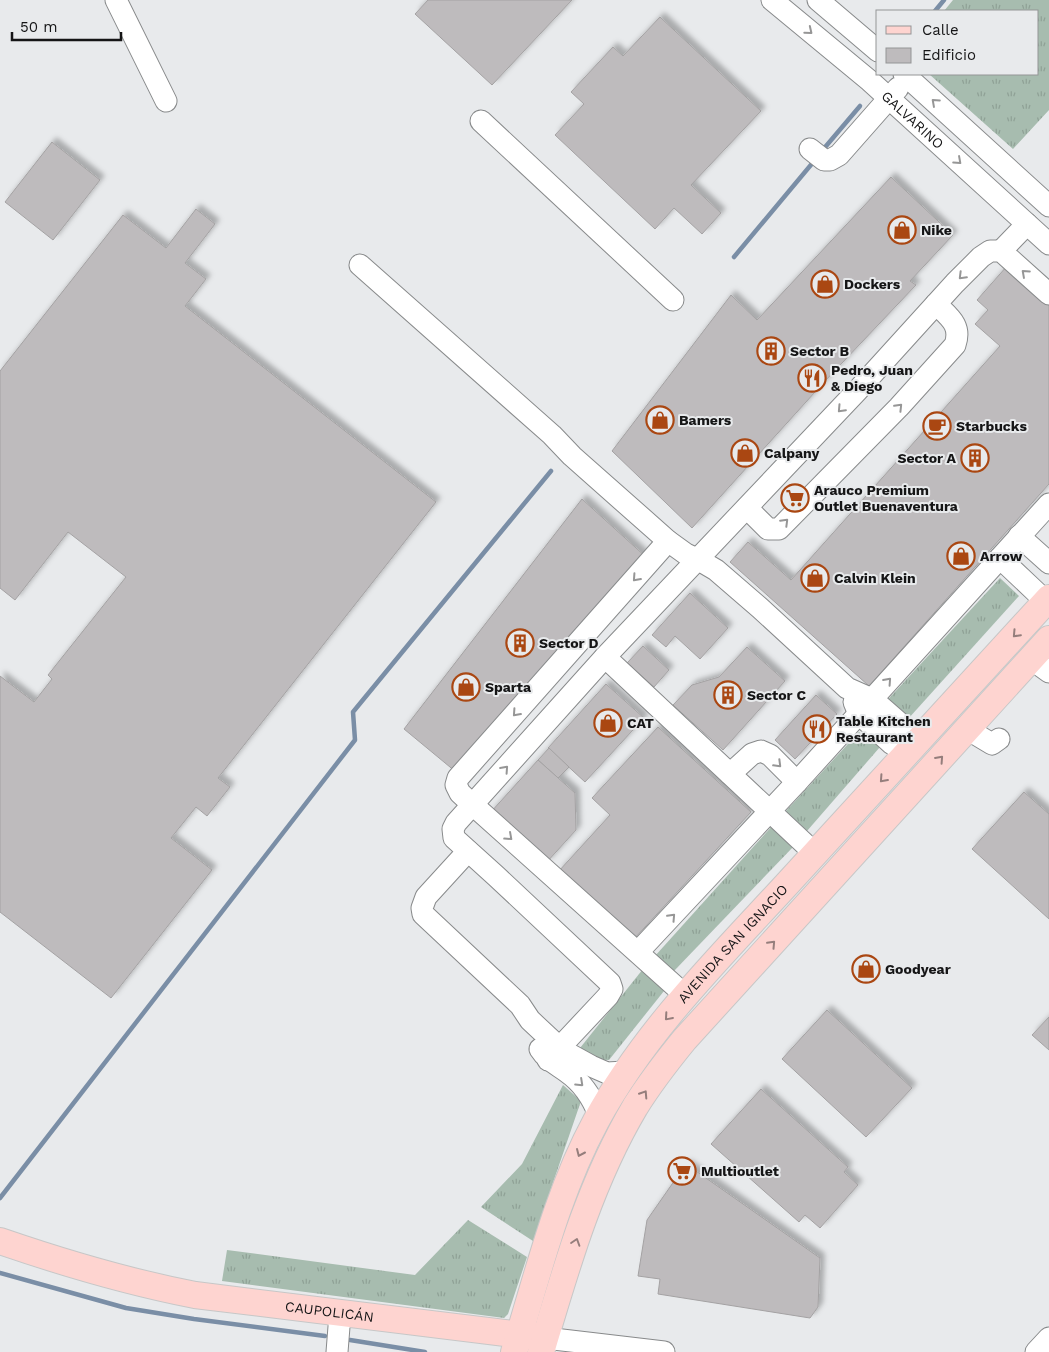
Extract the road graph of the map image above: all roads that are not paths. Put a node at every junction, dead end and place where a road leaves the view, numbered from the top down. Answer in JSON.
{"nodes":[{"id":1,"x":116,"y":0,"type":"edge"},
{"id":2,"x":772,"y":0,"type":"edge"},
{"id":3,"x":818,"y":0,"type":"edge"},
{"id":4,"x":876,"y":48,"type":"edge"},
{"id":5,"x":906,"y":75,"type":"edge"},
{"id":6,"x":890,"y":98,"type":"junction"},
{"id":7,"x":166,"y":101,"type":"dead end"},
{"id":8,"x":481,"y":121,"type":"dead end"},
{"id":9,"x":817,"y":155,"type":"dead end"},
{"id":10,"x":1049,"y":206,"type":"edge"},
{"id":11,"x":1027,"y":224,"type":"junction"},
{"id":12,"x":1049,"y":244,"type":"edge"},
{"id":13,"x":1001,"y":251,"type":"junction"},
{"id":14,"x":360,"y":265,"type":"dead end"},
{"id":15,"x":1049,"y":294,"type":"edge"},
{"id":16,"x":674,"y":300,"type":"dead end"},
{"id":17,"x":936,"y":304,"type":"junction"},
{"id":18,"x":1049,"y":504,"type":"edge"},
{"id":19,"x":747,"y":508,"type":"junction"},
{"id":20,"x":1020,"y":536,"type":"junction"},
{"id":21,"x":668,"y":542,"type":"junction"},
{"id":22,"x":1000,"y":558,"type":"junction"},
{"id":23,"x":700,"y":560,"type":"junction"},
{"id":24,"x":1049,"y":563,"type":"edge"},
{"id":25,"x":1047,"y":600,"type":"edge"},
{"id":26,"x":1049,"y":639,"type":"edge"},
{"id":27,"x":605,"y":657,"type":"junction"},
{"id":28,"x":1040,"y":665,"type":"edge"},
{"id":29,"x":866,"y":706,"type":"junction"},
{"id":30,"x":968,"y":729,"type":"junction"},
{"id":31,"x":999,"y":739,"type":"dead end"},
{"id":32,"x":911,"y":748,"type":"junction"},
{"id":33,"x":730,"y":774,"type":"junction"},
{"id":34,"x":797,"y":782,"type":"junction"},
{"id":35,"x":473,"y":805,"type":"junction"},
{"id":36,"x":770,"y":812,"type":"junction"},
{"id":37,"x":468,"y":851,"type":"junction"},
{"id":38,"x":814,"y":855,"type":"junction"},
{"id":39,"x":781,"y":890,"type":"junction"},
{"id":40,"x":803,"y":910,"type":"junction"},
{"id":41,"x":638,"y":952,"type":"junction"},
{"id":42,"x":723,"y":954,"type":"junction"},
{"id":43,"x":745,"y":973,"type":"junction"},
{"id":44,"x":686,"y":996,"type":"junction"},
{"id":45,"x":554,"y":1053,"type":"junction"},
{"id":46,"x":625,"y":1072,"type":"junction"},
{"id":47,"x":599,"y":1116,"type":"junction"},
{"id":48,"x":0,"y":1241,"type":"edge"},
{"id":49,"x":538,"y":1273,"type":"junction"},
{"id":50,"x":564,"y":1279,"type":"junction"},
{"id":51,"x":340,"y":1314,"type":"junction"},
{"id":52,"x":1049,"y":1338,"type":"edge"},
{"id":53,"x":517,"y":1344,"type":"edge"},
{"id":54,"x":543,"y":1345,"type":"edge"},
{"id":55,"x":337,"y":1352,"type":"edge"},
{"id":56,"x":664,"y":1352,"type":"edge"},
{"id":57,"x":1036,"y":1352,"type":"edge"}],
"edges":[{"from":1,"to":7,"type":"street"},
{"from":2,"to":6,"type":"street","name":"GALVARINO","one_way":true},
{"from":3,"to":4,"type":"street"},
{"from":5,"to":6,"type":"street"},
{"from":10,"to":5,"type":"street","name":"GALVARINO","one_way":true},
{"from":6,"to":9,"type":"street"},
{"from":6,"to":11,"type":"street","name":"GALVARINO","one_way":true},
{"from":8,"to":16,"type":"street"},
{"from":11,"to":12,"type":"street","name":"GALVARINO"},
{"from":11,"to":13,"type":"street"},
{"from":15,"to":13,"type":"street","one_way":true},
{"from":13,"to":17,"type":"street","one_way":true},
{"from":14,"to":21,"type":"street"},
{"from":17,"to":19,"type":"street","one_way":true},
{"from":19,"to":17,"type":"street","one_way":true},
{"from":18,"to":20,"type":"street"},
{"from":19,"to":23,"type":"street"},
{"from":20,"to":22,"type":"street"},
{"from":20,"to":24,"type":"street"},
{"from":21,"to":23,"type":"street"},
{"from":21,"to":35,"type":"street","one_way":true},
{"from":22,"to":25,"type":"street"},
{"from":29,"to":22,"type":"street","one_way":true},
{"from":23,"to":27,"type":"street"},
{"from":23,"to":29,"type":"street"},
{"from":25,"to":32,"type":"main road","name":"AVENIDA SAN IGNACIO","one_way":true},
{"from":26,"to":28,"type":"main road","name":"AVENIDA SAN IGNACIO"},
{"from":27,"to":33,"type":"street"},
{"from":35,"to":27,"type":"street","one_way":true},
{"from":28,"to":30,"type":"main road","name":"AVENIDA SAN IGNACIO"},
{"from":29,"to":32,"type":"street"},
{"from":29,"to":34,"type":"street"},
{"from":30,"to":31,"type":"street"},
{"from":40,"to":30,"type":"main road","name":"AVENIDA SAN IGNACIO","one_way":true},
{"from":32,"to":38,"type":"main road","name":"AVENIDA SAN IGNACIO","one_way":true},
{"from":33,"to":34,"type":"street","one_way":true},
{"from":33,"to":36,"type":"street"},
{"from":34,"to":36,"type":"street"},
{"from":35,"to":37,"type":"street"},
{"from":35,"to":41,"type":"street","one_way":true},
{"from":36,"to":38,"type":"street"},
{"from":41,"to":36,"type":"street","one_way":true},
{"from":37,"to":45,"type":"street"},
{"from":37,"to":45,"type":"street"},
{"from":38,"to":39,"type":"main road","name":"AVENIDA SAN IGNACIO"},
{"from":39,"to":40,"type":"main road"},
{"from":39,"to":42,"type":"main road","name":"AVENIDA SAN IGNACIO"},
{"from":43,"to":40,"type":"main road","name":"AVENIDA SAN IGNACIO","one_way":true},
{"from":41,"to":44,"type":"street"},
{"from":42,"to":43,"type":"main road"},
{"from":42,"to":44,"type":"main road","name":"AVENIDA SAN IGNACIO"},
{"from":50,"to":43,"type":"main road","name":"AVENIDA SAN IGNACIO","one_way":true},
{"from":44,"to":46,"type":"main road","name":"AVENIDA SAN IGNACIO","one_way":true},
{"from":45,"to":46,"type":"street"},
{"from":45,"to":47,"type":"street","one_way":true},
{"from":46,"to":47,"type":"main road","name":"AVENIDA SAN IGNACIO"},
{"from":47,"to":49,"type":"main road","name":"AVENIDA SAN IGNACIO","one_way":true},
{"from":48,"to":51,"type":"main road","name":"CAUPOLICÁN"},
{"from":49,"to":50,"type":"main road"},
{"from":49,"to":53,"type":"main road","name":"AVENIDA SAN IGNACIO"},
{"from":50,"to":54,"type":"main road","name":"AVENIDA SAN IGNACIO"},
{"from":51,"to":53,"type":"main road","name":"CAUPOLICÁN"},
{"from":51,"to":55,"type":"street"},
{"from":52,"to":57,"type":"street"},
{"from":53,"to":54,"type":"main road","name":"CAUPOLICÁN"},
{"from":54,"to":56,"type":"street","name":"CAUPOLICÁN"}]}
